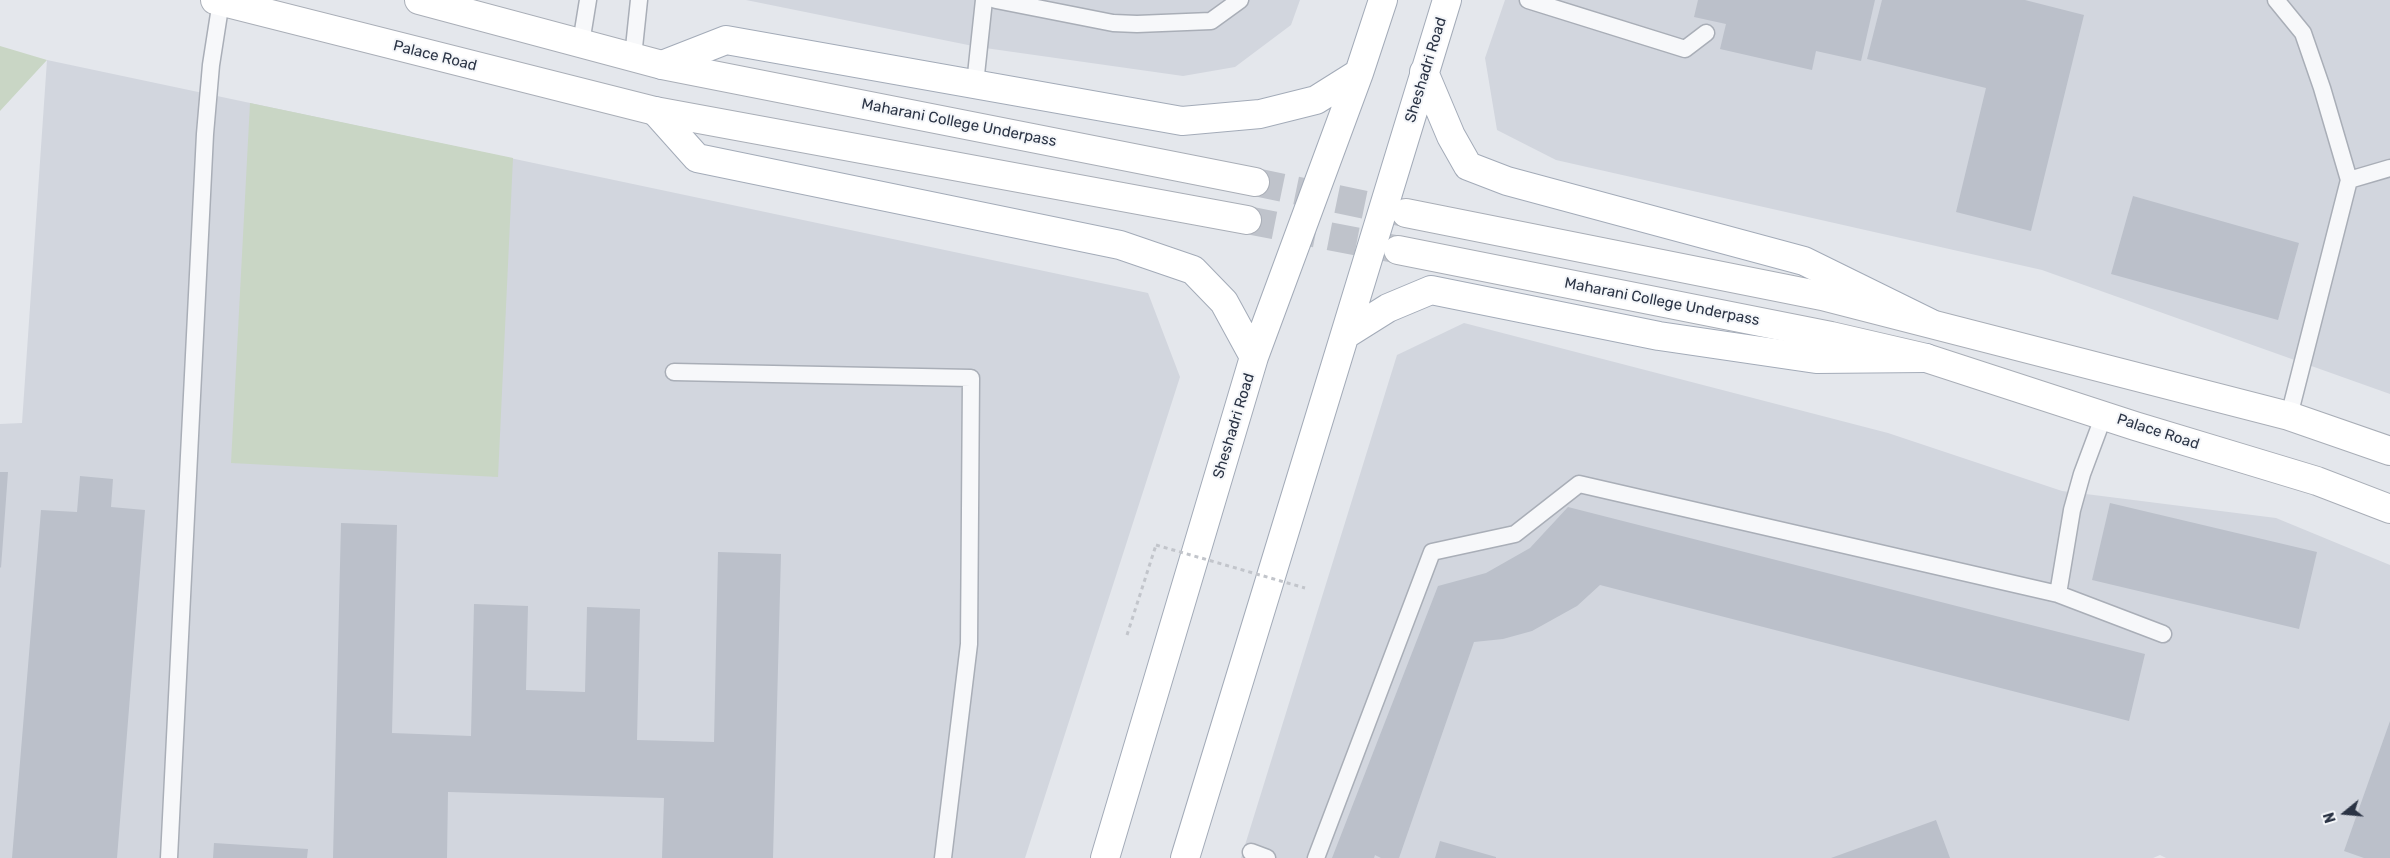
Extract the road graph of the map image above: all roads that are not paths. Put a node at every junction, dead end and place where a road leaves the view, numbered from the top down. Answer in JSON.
{"nodes":[{"id":1,"x":419,"y":0,"type":"edge"},
{"id":2,"x":588,"y":0,"type":"edge"},
{"id":3,"x":639,"y":0,"type":"edge"},
{"id":4,"x":984,"y":0,"type":"edge"},
{"id":5,"x":996,"y":0,"type":"edge"},
{"id":6,"x":1240,"y":0,"type":"edge"},
{"id":7,"x":1383,"y":0,"type":"edge"},
{"id":8,"x":1448,"y":0,"type":"edge"},
{"id":9,"x":1528,"y":0,"type":"edge"},
{"id":10,"x":2276,"y":0,"type":"edge"},
{"id":11,"x":218,"y":1,"type":"edge"},
{"id":12,"x":1706,"y":33,"type":"dead end"},
{"id":13,"x":581,"y":43,"type":"junction"},
{"id":14,"x":633,"y":57,"type":"junction"},
{"id":15,"x":662,"y":65,"type":"junction"},
{"id":16,"x":1424,"y":72,"type":"junction"},
{"id":17,"x":1359,"y":73,"type":"junction"},
{"id":18,"x":975,"y":84,"type":"junction"},
{"id":19,"x":655,"y":111,"type":"junction"},
{"id":20,"x":2390,"y":168,"type":"edge"},
{"id":21,"x":2349,"y":180,"type":"junction"},
{"id":22,"x":1255,"y":182,"type":"tunnel mouth"},
{"id":23,"x":1406,"y":213,"type":"tunnel mouth"},
{"id":24,"x":1247,"y":220,"type":"tunnel mouth"},
{"id":25,"x":1398,"y":250,"type":"tunnel mouth"},
{"id":26,"x":1930,"y":323,"type":"junction"},
{"id":27,"x":1345,"y":335,"type":"junction"},
{"id":28,"x":1254,"y":357,"type":"junction"},
{"id":29,"x":1926,"y":358,"type":"junction"},
{"id":30,"x":674,"y":372,"type":"dead end"},
{"id":31,"x":2104,"y":415,"type":"junction"},
{"id":32,"x":2289,"y":416,"type":"junction"},
{"id":33,"x":2390,"y":452,"type":"edge"},
{"id":34,"x":2390,"y":509,"type":"edge"},
{"id":35,"x":2058,"y":594,"type":"junction"},
{"id":36,"x":2163,"y":634,"type":"dead end"},
{"id":37,"x":1252,"y":852,"type":"dead end"},
{"id":38,"x":169,"y":858,"type":"edge"},
{"id":39,"x":943,"y":858,"type":"edge"},
{"id":40,"x":1105,"y":858,"type":"edge"},
{"id":41,"x":1185,"y":858,"type":"edge"},
{"id":42,"x":1268,"y":858,"type":"edge"},
{"id":43,"x":1316,"y":858,"type":"edge"}],
"edges":[{"from":1,"to":13,"type":"main road"},
{"from":2,"to":13,"type":"lane"},
{"from":3,"to":14,"type":"lane"},
{"from":4,"to":18,"type":"lane"},
{"from":5,"to":6,"type":"lane"},
{"from":7,"to":17,"type":"main road","name":"Sheshadri Road"},
{"from":8,"to":16,"type":"main road","name":"Sheshadri Road"},
{"from":9,"to":12,"type":"lane"},
{"from":10,"to":21,"type":"lane"},
{"from":11,"to":19,"type":"main road","name":"Palace Road"},
{"from":11,"to":38,"type":"lane"},
{"from":13,"to":14,"type":"main road"},
{"from":14,"to":15,"type":"main road"},
{"from":15,"to":18,"type":"main road"},
{"from":15,"to":22,"type":"main road","name":"Maharani College Underpass"},
{"from":16,"to":26,"type":"main road"},
{"from":16,"to":27,"type":"main road","name":"Sheshadri Road"},
{"from":17,"to":18,"type":"main road"},
{"from":17,"to":28,"type":"main road","name":"Sheshadri Road"},
{"from":19,"to":24,"type":"main road"},
{"from":19,"to":28,"type":"main road"},
{"from":20,"to":21,"type":"lane"},
{"from":21,"to":32,"type":"lane"},
{"from":23,"to":26,"type":"main road"},
{"from":25,"to":29,"type":"main road","name":"Maharani College Underpass"},
{"from":26,"to":32,"type":"main road"},
{"from":27,"to":29,"type":"main road"},
{"from":27,"to":41,"type":"main road","name":"Sheshadri Road"},
{"from":28,"to":40,"type":"main road","name":"Sheshadri Road"},
{"from":29,"to":31,"type":"main road","name":"Palace Road"},
{"from":30,"to":39,"type":"lane"},
{"from":31,"to":34,"type":"main road","name":"Palace Road"},
{"from":31,"to":35,"type":"lane"},
{"from":32,"to":33,"type":"main road"},
{"from":35,"to":36,"type":"lane"},
{"from":35,"to":43,"type":"lane"},
{"from":37,"to":42,"type":"lane"}]}
